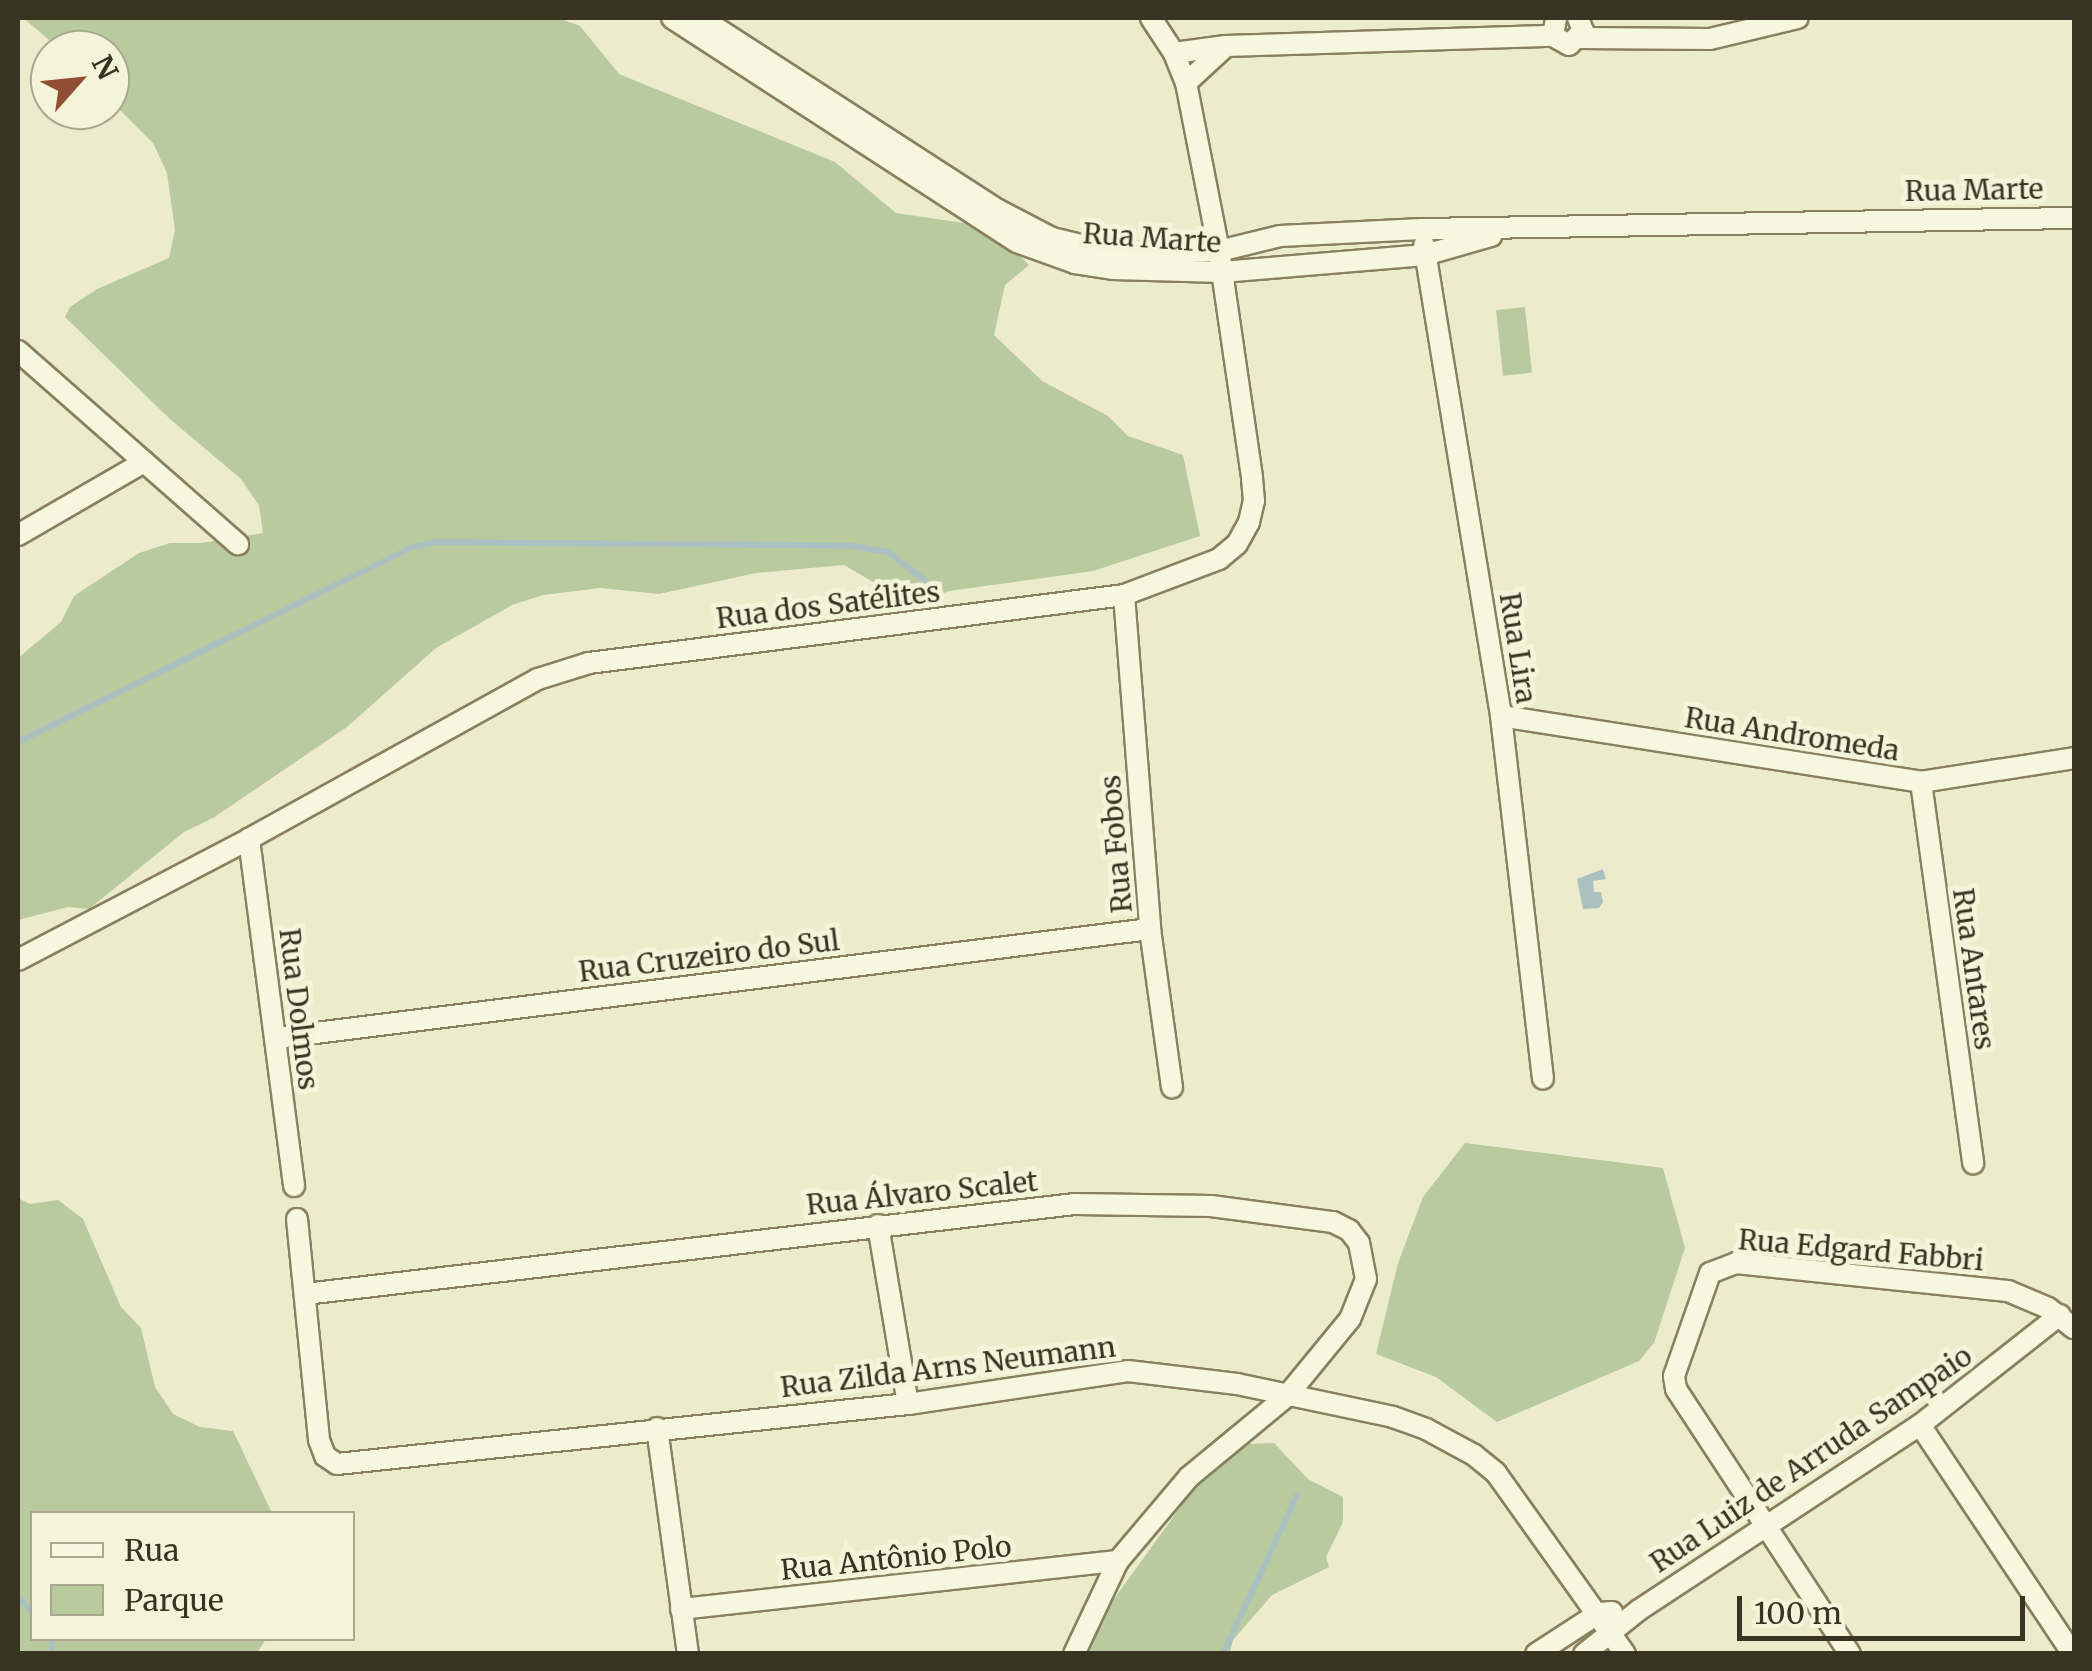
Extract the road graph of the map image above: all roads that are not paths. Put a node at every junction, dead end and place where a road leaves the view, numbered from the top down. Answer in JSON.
{"nodes":[{"id":1,"x":672,"y":18,"type":"edge"},
{"id":2,"x":701,"y":18,"type":"edge"},
{"id":3,"x":1151,"y":18,"type":"edge"},
{"id":4,"x":1798,"y":18,"type":"edge"},
{"id":5,"x":1554,"y":27,"type":"edge"},
{"id":6,"x":1579,"y":28,"type":"edge"},
{"id":7,"x":1226,"y":46,"type":"junction"},
{"id":8,"x":1174,"y":52,"type":"junction"},
{"id":9,"x":1186,"y":84,"type":"junction"},
{"id":10,"x":2074,"y":218,"type":"edge"},
{"id":11,"x":1422,"y":229,"type":"junction"},
{"id":12,"x":1514,"y":230,"type":"junction"},
{"id":13,"x":1328,"y":234,"type":"junction"},
{"id":14,"x":1425,"y":254,"type":"junction"},
{"id":15,"x":1220,"y":261,"type":"junction"},
{"id":16,"x":1333,"y":262,"type":"junction"},
{"id":17,"x":18,"y":351,"type":"edge"},
{"id":18,"x":144,"y":462,"type":"junction"},
{"id":19,"x":18,"y":535,"type":"edge"},
{"id":20,"x":238,"y":544,"type":"dead end"},
{"id":21,"x":1124,"y":595,"type":"junction"},
{"id":22,"x":1501,"y":716,"type":"junction"},
{"id":23,"x":2074,"y":758,"type":"edge"},
{"id":24,"x":1922,"y":782,"type":"junction"},
{"id":25,"x":249,"y":839,"type":"junction"},
{"id":26,"x":1150,"y":928,"type":"junction"},
{"id":27,"x":18,"y":960,"type":"edge"},
{"id":28,"x":274,"y":1038,"type":"junction"},
{"id":29,"x":1543,"y":1079,"type":"dead end"},
{"id":30,"x":1172,"y":1088,"type":"dead end"},
{"id":31,"x":1972,"y":1163,"type":"dead end"},
{"id":32,"x":294,"y":1186,"type":"dead end"},
{"id":33,"x":297,"y":1219,"type":"dead end"},
{"id":34,"x":878,"y":1226,"type":"junction"},
{"id":35,"x":304,"y":1294,"type":"junction"},
{"id":36,"x":2067,"y":1322,"type":"edge"},
{"id":37,"x":1286,"y":1397,"type":"junction"},
{"id":38,"x":908,"y":1404,"type":"junction"},
{"id":39,"x":1920,"y":1425,"type":"junction"},
{"id":40,"x":657,"y":1428,"type":"junction"},
{"id":41,"x":1766,"y":1526,"type":"junction"},
{"id":42,"x":1118,"y":1561,"type":"junction"},
{"id":43,"x":681,"y":1609,"type":"junction"},
{"id":44,"x":1639,"y":1610,"type":"junction"},
{"id":45,"x":1600,"y":1613,"type":"junction"},
{"id":46,"x":1612,"y":1634,"type":"junction"},
{"id":47,"x":688,"y":1654,"type":"edge"},
{"id":48,"x":1074,"y":1654,"type":"edge"},
{"id":49,"x":1536,"y":1654,"type":"edge"},
{"id":50,"x":1584,"y":1654,"type":"edge"},
{"id":51,"x":1625,"y":1654,"type":"edge"},
{"id":52,"x":1850,"y":1654,"type":"edge"},
{"id":53,"x":2073,"y":1654,"type":"edge"}],
"edges":[{"from":1,"to":15,"type":"street","name":"Rua Marte"},
{"from":2,"to":15,"type":"street","name":"Rua Marte"},
{"from":3,"to":8,"type":"street","name":"Rua dos Satélites"},
{"from":4,"to":6,"type":"street"},
{"from":5,"to":6,"type":"street"},
{"from":5,"to":7,"type":"street"},
{"from":7,"to":8,"type":"street"},
{"from":7,"to":9,"type":"street"},
{"from":8,"to":9,"type":"street","name":"Rua dos Satélites"},
{"from":9,"to":15,"type":"street","name":"Rua dos Satélites"},
{"from":10,"to":12,"type":"street","name":"Rua Marte"},
{"from":11,"to":12,"type":"street","name":"Rua Marte"},
{"from":11,"to":13,"type":"street","name":"Rua Marte"},
{"from":11,"to":14,"type":"street","name":"Rua Lira"},
{"from":12,"to":14,"type":"street","name":"Rua Marte"},
{"from":13,"to":15,"type":"street","name":"Rua Marte"},
{"from":13,"to":16,"type":"street"},
{"from":14,"to":16,"type":"street","name":"Rua Marte"},
{"from":14,"to":22,"type":"street","name":"Rua Lira"},
{"from":15,"to":16,"type":"street","name":"Rua Marte"},
{"from":15,"to":21,"type":"street","name":"Rua dos Satélites"},
{"from":17,"to":18,"type":"street"},
{"from":18,"to":19,"type":"street"},
{"from":18,"to":20,"type":"street"},
{"from":21,"to":25,"type":"street","name":"Rua dos Satélites"},
{"from":21,"to":26,"type":"street","name":"Rua Fobos"},
{"from":22,"to":24,"type":"street","name":"Rua Andromeda"},
{"from":22,"to":29,"type":"street","name":"Rua Lira"},
{"from":23,"to":24,"type":"street","name":"Rua Andromeda"},
{"from":24,"to":31,"type":"street","name":"Rua Antares"},
{"from":25,"to":27,"type":"street","name":"Rua dos Satélites"},
{"from":25,"to":28,"type":"street","name":"Rua Dolmos"},
{"from":26,"to":28,"type":"street","name":"Rua Cruzeiro do Sul"},
{"from":26,"to":30,"type":"street","name":"Rua Fobos"},
{"from":28,"to":32,"type":"street","name":"Rua Dolmos"},
{"from":33,"to":35,"type":"street"},
{"from":34,"to":35,"type":"street","name":"Rua Álvaro Scalet"},
{"from":34,"to":37,"type":"street","name":"Rua Álvaro Scalet"},
{"from":34,"to":38,"type":"street"},
{"from":35,"to":40,"type":"street","name":"Rua Zilda Arns Neumann"},
{"from":36,"to":39,"type":"street","name":"Rua Luiz de Arruda Sampaio"},
{"from":36,"to":41,"type":"street","name":"Rua Edgard Fabbri"},
{"from":37,"to":38,"type":"street","name":"Rua Zilda Arns Neumann"},
{"from":37,"to":42,"type":"street","name":"Rua Álvaro Scalet"},
{"from":37,"to":45,"type":"street","name":"Rua Zilda Arns Neumann"},
{"from":38,"to":40,"type":"street","name":"Rua Zilda Arns Neumann"},
{"from":39,"to":41,"type":"street","name":"Rua Luiz de Arruda Sampaio"},
{"from":39,"to":53,"type":"street"},
{"from":40,"to":43,"type":"street"},
{"from":41,"to":44,"type":"street","name":"Rua Luiz de Arruda Sampaio"},
{"from":41,"to":52,"type":"street"},
{"from":42,"to":43,"type":"street","name":"Rua Antônio Polo"},
{"from":42,"to":48,"type":"street","name":"Rua Álvaro Scalet"},
{"from":43,"to":47,"type":"street"},
{"from":44,"to":45,"type":"street"},
{"from":44,"to":46,"type":"street","name":"Rua Luiz de Arruda Sampaio"},
{"from":45,"to":46,"type":"street","name":"Rua Zilda Arns Neumann"},
{"from":45,"to":49,"type":"street"},
{"from":46,"to":50,"type":"street","name":"Rua Luiz de Arruda Sampaio"},
{"from":46,"to":51,"type":"street","name":"Rua Zilda Arns Neumann"}]}
